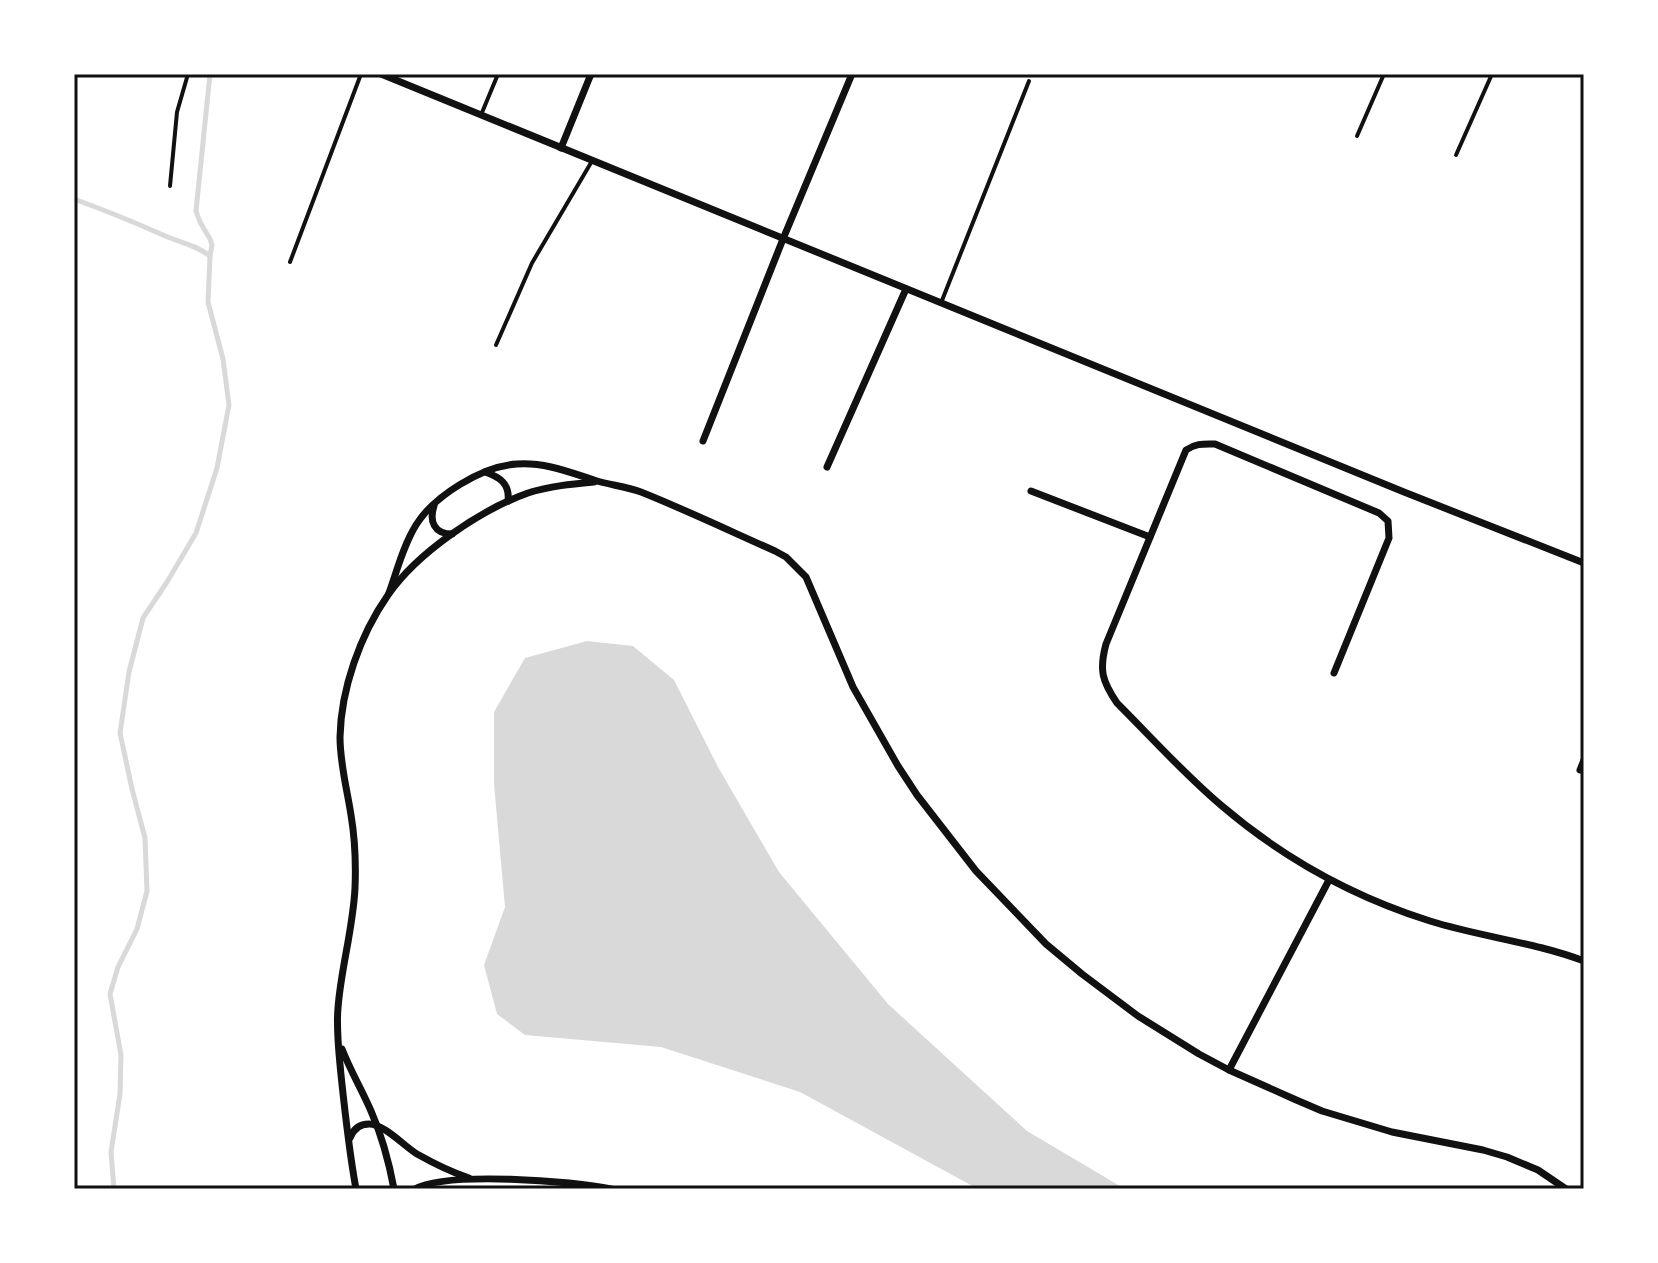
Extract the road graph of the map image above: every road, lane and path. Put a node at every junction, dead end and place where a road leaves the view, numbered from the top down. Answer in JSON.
{"nodes":[{"id":1,"x":188,"y":74,"type":"edge"},
{"id":2,"x":361,"y":74,"type":"edge"},
{"id":3,"x":381,"y":74,"type":"edge"},
{"id":4,"x":406,"y":74,"type":"edge"},
{"id":5,"x":498,"y":74,"type":"edge"},
{"id":6,"x":591,"y":74,"type":"edge"},
{"id":7,"x":852,"y":74,"type":"edge"},
{"id":8,"x":1384,"y":74,"type":"edge"},
{"id":9,"x":1492,"y":74,"type":"edge"},
{"id":10,"x":1029,"y":81,"type":"dead end"},
{"id":11,"x":402,"y":83,"type":"junction"},
{"id":12,"x":481,"y":115,"type":"junction"},
{"id":13,"x":1357,"y":136,"type":"dead end"},
{"id":14,"x":561,"y":148,"type":"junction"},
{"id":15,"x":1456,"y":155,"type":"dead end"},
{"id":16,"x":592,"y":161,"type":"junction"},
{"id":17,"x":170,"y":186,"type":"dead end"},
{"id":18,"x":783,"y":239,"type":"junction"},
{"id":19,"x":290,"y":262,"type":"dead end"},
{"id":20,"x":906,"y":289,"type":"junction"},
{"id":21,"x":941,"y":303,"type":"junction"},
{"id":22,"x":496,"y":345,"type":"dead end"},
{"id":23,"x":703,"y":441,"type":"dead end"},
{"id":24,"x":827,"y":467,"type":"dead end"},
{"id":25,"x":485,"y":472,"type":"junction"},
{"id":26,"x":598,"y":482,"type":"junction"},
{"id":27,"x":1031,"y":491,"type":"dead end"},
{"id":28,"x":508,"y":501,"type":"junction"},
{"id":29,"x":435,"y":504,"type":"junction"},
{"id":30,"x":452,"y":534,"type":"junction"},
{"id":31,"x":1150,"y":537,"type":"junction"},
{"id":32,"x":1584,"y":563,"type":"edge"},
{"id":33,"x":389,"y":593,"type":"junction"},
{"id":34,"x":1334,"y":673,"type":"dead end"},
{"id":35,"x":1584,"y":760,"type":"edge"},
{"id":36,"x":1580,"y":770,"type":"dead end"},
{"id":37,"x":1329,"y":880,"type":"junction"},
{"id":38,"x":1584,"y":961,"type":"edge"},
{"id":39,"x":338,"y":1039,"type":"junction"},
{"id":40,"x":1229,"y":1070,"type":"junction"},
{"id":41,"x":377,"y":1127,"type":"junction"},
{"id":42,"x":348,"y":1142,"type":"junction"},
{"id":43,"x":471,"y":1179,"type":"junction"},
{"id":44,"x":356,"y":1189,"type":"edge"},
{"id":45,"x":394,"y":1189,"type":"edge"},
{"id":46,"x":415,"y":1189,"type":"edge"},
{"id":47,"x":611,"y":1189,"type":"edge"},
{"id":48,"x":1566,"y":1189,"type":"edge"}],
"edges":[{"from":1,"to":17,"type":"lane"},
{"from":2,"to":19,"type":"lane"},
{"from":3,"to":11,"type":"street"},
{"from":4,"to":11,"type":"street"},
{"from":5,"to":12,"type":"lane"},
{"from":6,"to":14,"type":"street"},
{"from":7,"to":18,"type":"street"},
{"from":8,"to":13,"type":"lane"},
{"from":9,"to":15,"type":"lane"},
{"from":10,"to":21,"type":"lane"},
{"from":11,"to":12,"type":"street"},
{"from":12,"to":14,"type":"street"},
{"from":14,"to":16,"type":"street"},
{"from":16,"to":18,"type":"street"},
{"from":16,"to":22,"type":"lane"},
{"from":18,"to":20,"type":"street"},
{"from":18,"to":23,"type":"street"},
{"from":20,"to":21,"type":"street"},
{"from":20,"to":24,"type":"street"},
{"from":21,"to":32,"type":"street"},
{"from":25,"to":26,"type":"street"},
{"from":25,"to":28,"type":"street"},
{"from":25,"to":29,"type":"street"},
{"from":26,"to":28,"type":"street"},
{"from":26,"to":40,"type":"street"},
{"from":27,"to":31,"type":"street"},
{"from":28,"to":30,"type":"street"},
{"from":29,"to":30,"type":"street"},
{"from":29,"to":33,"type":"street"},
{"from":30,"to":33,"type":"street"},
{"from":31,"to":34,"type":"street"},
{"from":31,"to":37,"type":"street"},
{"from":33,"to":39,"type":"street"},
{"from":35,"to":36,"type":"street"},
{"from":37,"to":38,"type":"street"},
{"from":37,"to":40,"type":"street"},
{"from":39,"to":41,"type":"street"},
{"from":39,"to":42,"type":"street"},
{"from":40,"to":48,"type":"street"},
{"from":41,"to":42,"type":"street"},
{"from":41,"to":43,"type":"street"},
{"from":41,"to":45,"type":"street"},
{"from":42,"to":44,"type":"street"},
{"from":43,"to":46,"type":"street"},
{"from":43,"to":47,"type":"street"}]}
